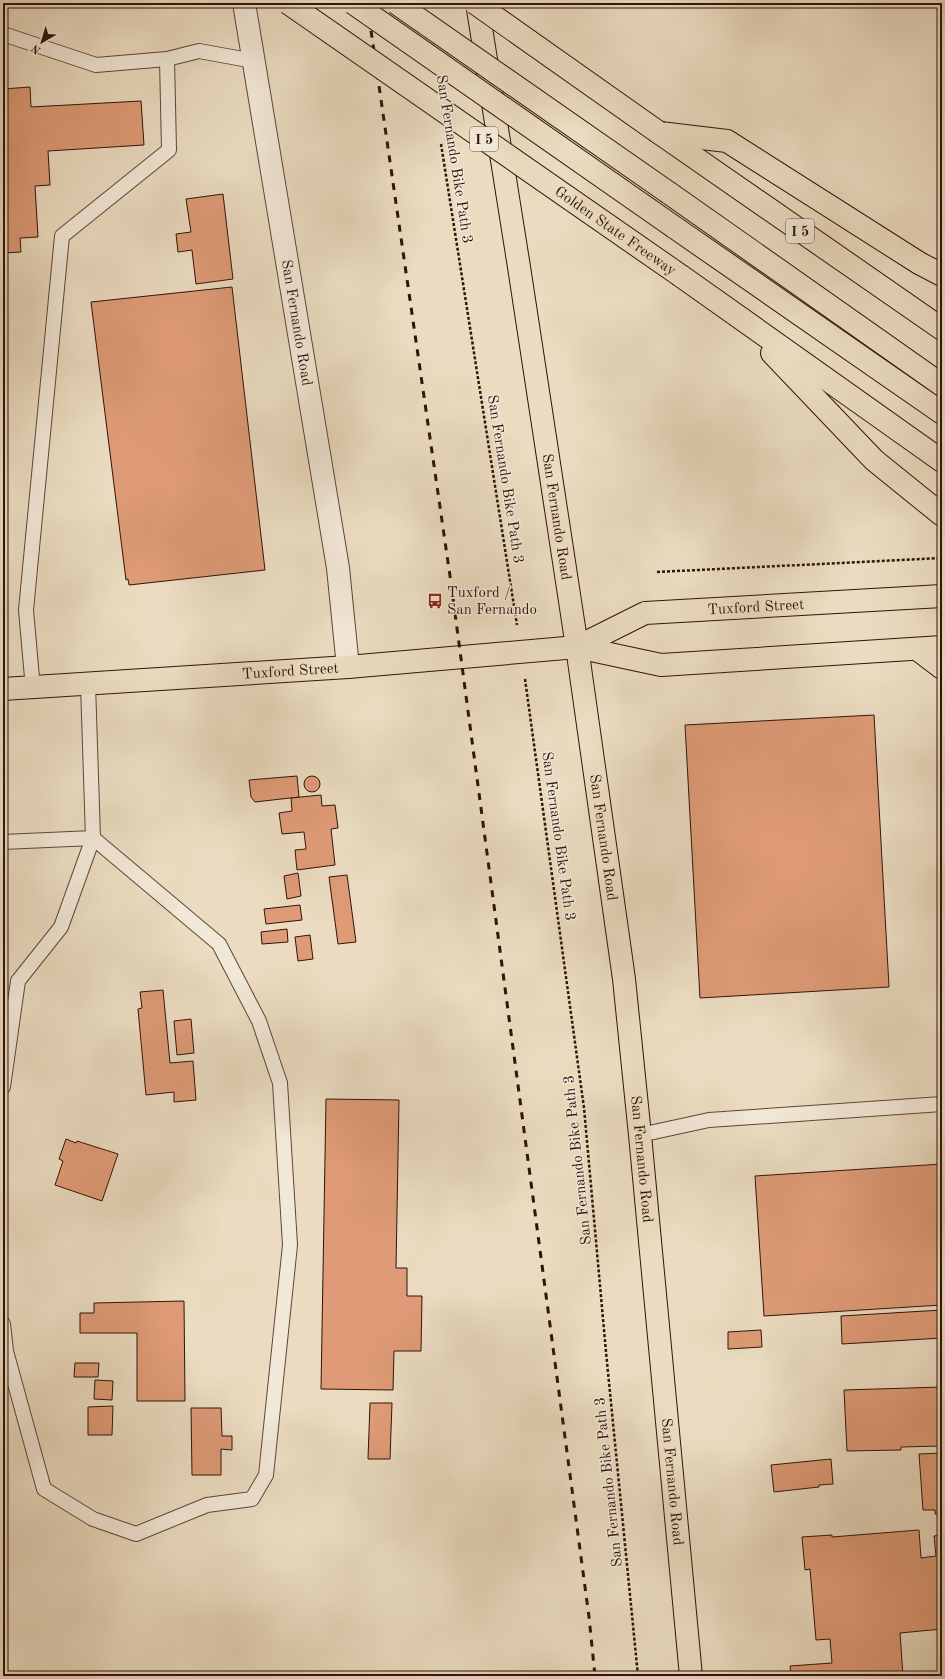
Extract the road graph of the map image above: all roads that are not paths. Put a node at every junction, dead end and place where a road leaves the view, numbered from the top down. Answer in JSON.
{"nodes":[{"id":1,"x":244,"y":3,"type":"edge"},
{"id":2,"x":288,"y":3,"type":"edge"},
{"id":3,"x":353,"y":3,"type":"edge"},
{"id":4,"x":396,"y":3,"type":"edge"},
{"id":5,"x":476,"y":3,"type":"edge"},
{"id":6,"x":3,"y":34,"type":"edge"},
{"id":7,"x":167,"y":59,"type":"junction"},
{"id":8,"x":254,"y":61,"type":"junction"},
{"id":9,"x":658,"y":132,"type":"junction"},
{"id":10,"x":942,"y":275,"type":"edge"},
{"id":11,"x":738,"y":318,"type":"junction"},
{"id":12,"x":942,"y":329,"type":"edge"},
{"id":13,"x":942,"y":385,"type":"edge"},
{"id":14,"x":942,"y":413,"type":"edge"},
{"id":15,"x":942,"y":462,"type":"edge"},
{"id":16,"x":942,"y":515,"type":"edge"},
{"id":17,"x":942,"y":596,"type":"edge"},
{"id":18,"x":577,"y":647,"type":"junction"},
{"id":19,"x":942,"y":647,"type":"edge"},
{"id":20,"x":917,"y":649,"type":"junction"},
{"id":21,"x":348,"y":667,"type":"junction"},
{"id":22,"x":942,"y":668,"type":"edge"},
{"id":23,"x":88,"y":684,"type":"junction"},
{"id":24,"x":33,"y":688,"type":"junction"},
{"id":25,"x":3,"y":689,"type":"edge"},
{"id":26,"x":93,"y":838,"type":"junction"},
{"id":27,"x":3,"y":842,"type":"edge"},
{"id":28,"x":3,"y":1087,"type":"edge"},
{"id":29,"x":942,"y":1104,"type":"edge"},
{"id":30,"x":640,"y":1135,"type":"junction"},
{"id":31,"x":3,"y":1324,"type":"edge"},
{"id":32,"x":691,"y":1676,"type":"edge"}],
"edges":[{"from":1,"to":8,"type":"street","name":"San Fernando Road"},
{"from":2,"to":11,"type":"main road","name":"Golden State Freeway","number":"I 5","bridge":true},
{"from":3,"to":14,"type":"main road","bridge":true},
{"from":4,"to":13,"type":"main road","bridge":true},
{"from":5,"to":9,"type":"main road","number":"I 5","bridge":true},
{"from":5,"to":18,"type":"main road","name":"San Fernando Road"},
{"from":6,"to":7,"type":"lane"},
{"from":7,"to":8,"type":"lane"},
{"from":7,"to":24,"type":"lane"},
{"from":8,"to":21,"type":"street","name":"San Fernando Road"},
{"from":9,"to":10,"type":"main road"},
{"from":9,"to":12,"type":"main road","number":"I 5"},
{"from":11,"to":15,"type":"main road","name":"Golden State Freeway","number":"I 5"},
{"from":11,"to":16,"type":"main road"},
{"from":17,"to":18,"type":"main road","name":"Tuxford Street"},
{"from":18,"to":20,"type":"main road","name":"Tuxford Street"},
{"from":18,"to":21,"type":"main road","name":"Tuxford Street"},
{"from":18,"to":30,"type":"main road","name":"San Fernando Road"},
{"from":19,"to":20,"type":"main road","name":"Tuxford Street"},
{"from":20,"to":22,"type":"main road"},
{"from":21,"to":23,"type":"main road","name":"Tuxford Street"},
{"from":23,"to":24,"type":"main road","name":"Tuxford Street"},
{"from":23,"to":26,"type":"lane"},
{"from":24,"to":25,"type":"main road","name":"Tuxford Street"},
{"from":26,"to":27,"type":"lane"},
{"from":26,"to":28,"type":"lane"},
{"from":26,"to":31,"type":"lane"},
{"from":29,"to":30,"type":"lane"},
{"from":30,"to":32,"type":"main road","name":"San Fernando Road"}]}
